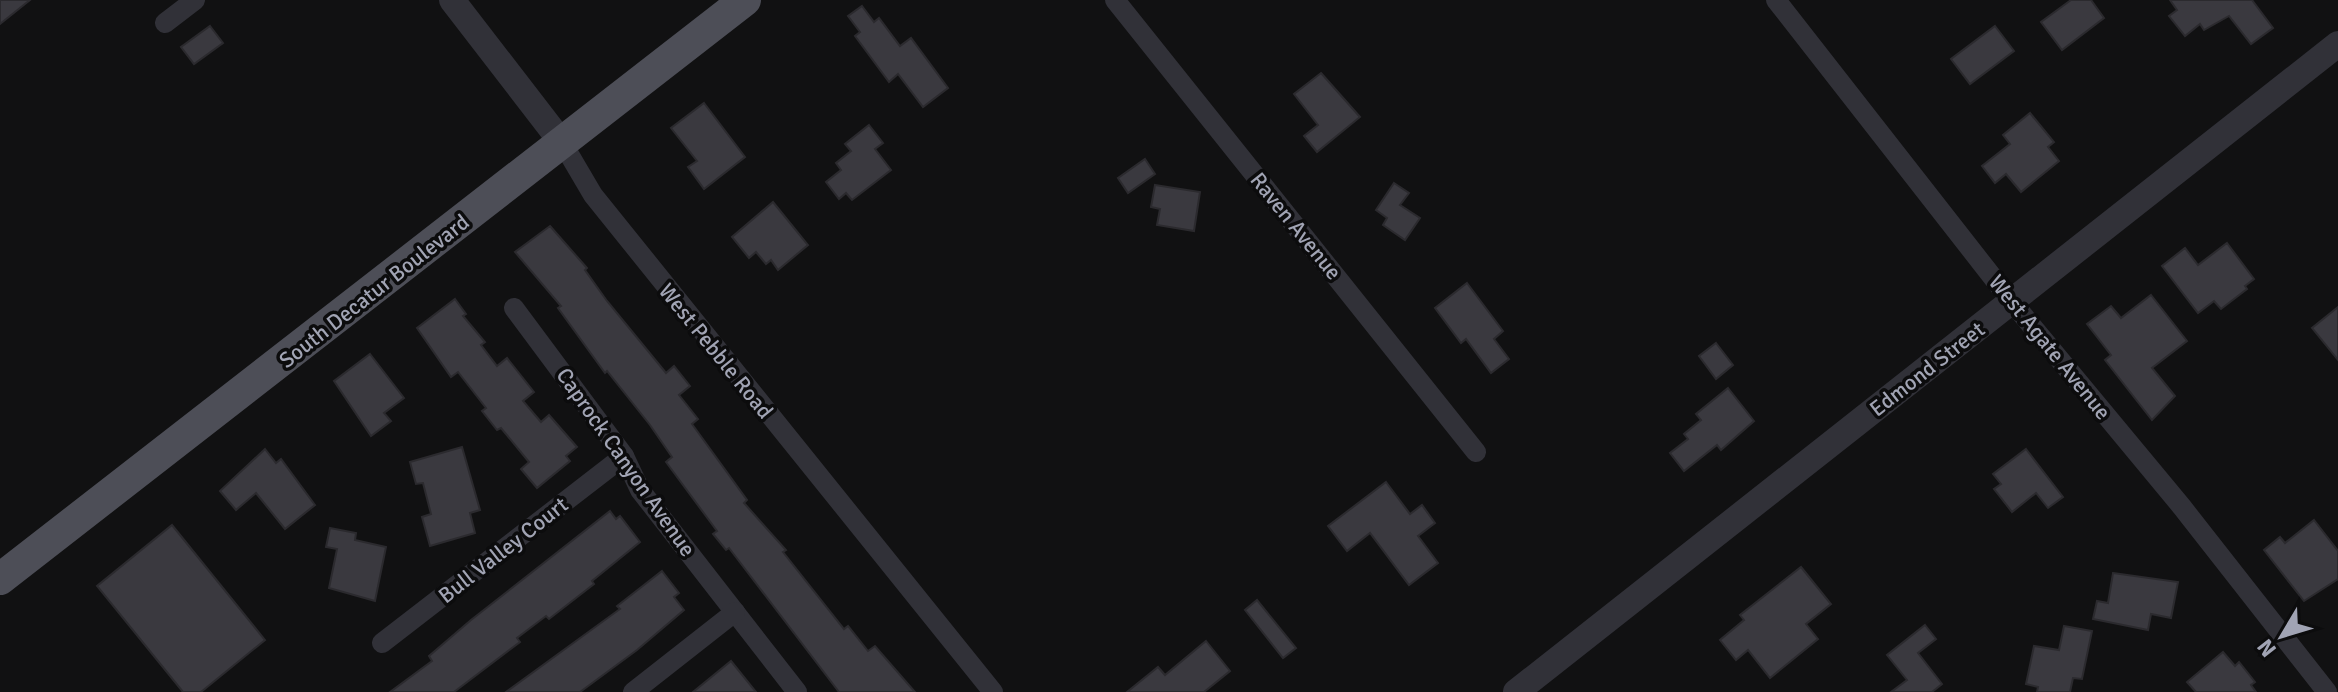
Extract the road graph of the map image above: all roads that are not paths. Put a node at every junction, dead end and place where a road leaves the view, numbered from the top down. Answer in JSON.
{"nodes":[{"id":1,"x":195,"y":0,"type":"edge"},
{"id":2,"x":452,"y":0,"type":"edge"},
{"id":3,"x":745,"y":0,"type":"edge"},
{"id":4,"x":1115,"y":0,"type":"edge"},
{"id":5,"x":1776,"y":0,"type":"edge"},
{"id":6,"x":165,"y":23,"type":"dead end"},
{"id":7,"x":2338,"y":44,"type":"edge"},
{"id":8,"x":563,"y":144,"type":"junction"},
{"id":9,"x":2012,"y":302,"type":"junction"},
{"id":10,"x":514,"y":308,"type":"dead end"},
{"id":11,"x":1476,"y":452,"type":"dead end"},
{"id":12,"x":624,"y":456,"type":"junction"},
{"id":13,"x":0,"y":579,"type":"edge"},
{"id":14,"x":735,"y":612,"type":"junction"},
{"id":15,"x":382,"y":643,"type":"dead end"},
{"id":16,"x":633,"y":692,"type":"edge"},
{"id":17,"x":797,"y":692,"type":"edge"},
{"id":18,"x":993,"y":692,"type":"edge"},
{"id":19,"x":1516,"y":692,"type":"edge"},
{"id":20,"x":2327,"y":692,"type":"edge"}],
"edges":[{"from":1,"to":6,"type":"street"},
{"from":2,"to":8,"type":"street","name":"West Pebble Road"},
{"from":3,"to":8,"type":"main road","name":"South Decatur Boulevard"},
{"from":4,"to":11,"type":"street","name":"Raven Avenue"},
{"from":5,"to":9,"type":"street","name":"West Agate Avenue"},
{"from":7,"to":9,"type":"street","name":"Edmond Street"},
{"from":8,"to":13,"type":"main road","name":"South Decatur Boulevard"},
{"from":8,"to":18,"type":"street","name":"West Pebble Road"},
{"from":9,"to":19,"type":"street","name":"Edmond Street"},
{"from":9,"to":20,"type":"street","name":"West Agate Avenue"},
{"from":10,"to":12,"type":"street","name":"Caprock Canyon Avenue"},
{"from":12,"to":14,"type":"street","name":"Caprock Canyon Avenue"},
{"from":12,"to":15,"type":"street","name":"Bull Valley Court"},
{"from":14,"to":16,"type":"street"},
{"from":14,"to":17,"type":"street","name":"Caprock Canyon Avenue"}]}
